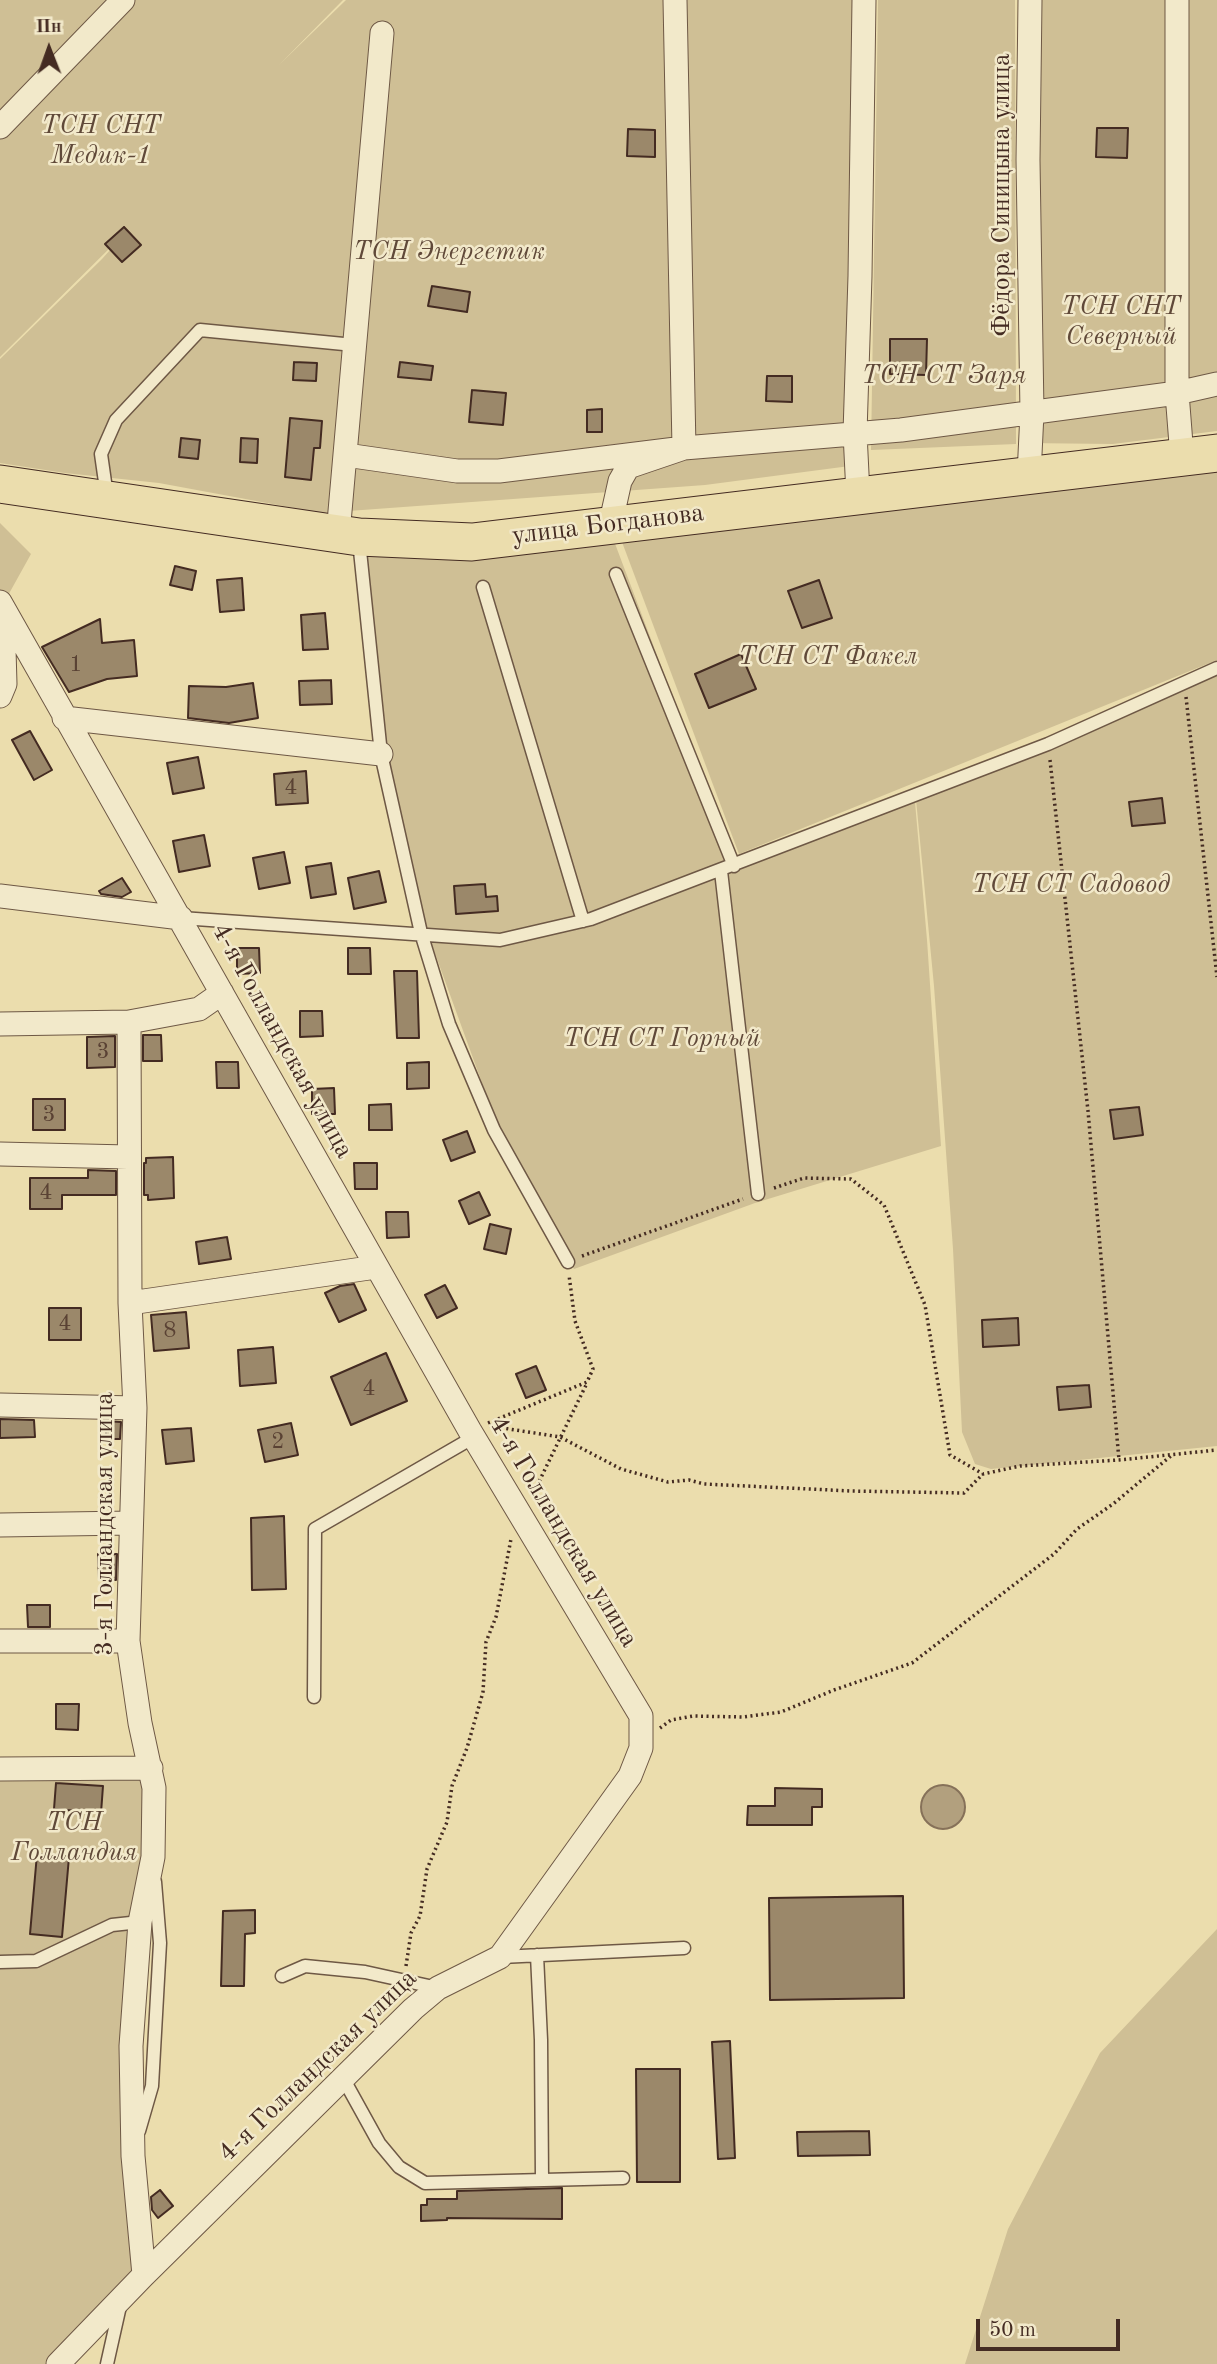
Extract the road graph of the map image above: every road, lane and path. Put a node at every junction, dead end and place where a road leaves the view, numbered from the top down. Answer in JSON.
{"nodes":[{"id":1,"x":123,"y":0,"type":"edge"},
{"id":2,"x":675,"y":0,"type":"edge"},
{"id":3,"x":864,"y":0,"type":"edge"},
{"id":4,"x":1030,"y":0,"type":"edge"},
{"id":5,"x":1177,"y":0,"type":"edge"},
{"id":6,"x":382,"y":33,"type":"dead end"},
{"id":7,"x":0,"y":127,"type":"edge"},
{"id":8,"x":355,"y":345,"type":"junction"},
{"id":9,"x":1217,"y":384,"type":"edge"},
{"id":10,"x":1177,"y":393,"type":"junction"},
{"id":11,"x":1032,"y":413,"type":"junction"},
{"id":12,"x":855,"y":433,"type":"junction"},
{"id":13,"x":684,"y":448,"type":"junction"},
{"id":14,"x":1199,"y":455,"type":"edge"},
{"id":15,"x":346,"y":456,"type":"junction"},
{"id":16,"x":1029,"y":475,"type":"junction"},
{"id":17,"x":0,"y":484,"type":"edge"},
{"id":18,"x":858,"y":494,"type":"junction"},
{"id":19,"x":108,"y":500,"type":"junction"},
{"id":20,"x":610,"y":526,"type":"junction"},
{"id":21,"x":349,"y":536,"type":"junction"},
{"id":22,"x":617,"y":573,"type":"dead end"},
{"id":23,"x":483,"y":587,"type":"dead end"},
{"id":24,"x":1,"y":605,"type":"edge"},
{"id":25,"x":1217,"y":668,"type":"edge"},
{"id":26,"x":1184,"y":683,"type":"junction"},
{"id":27,"x":0,"y":696,"type":"edge"},
{"id":28,"x":64,"y":718,"type":"junction"},
{"id":29,"x":1048,"y":744,"type":"junction"},
{"id":30,"x":381,"y":754,"type":"junction"},
{"id":31,"x":734,"y":866,"type":"junction"},
{"id":32,"x":721,"y":871,"type":"junction"},
{"id":33,"x":0,"y":896,"type":"edge"},
{"id":34,"x":181,"y":918,"type":"junction"},
{"id":35,"x":583,"y":921,"type":"junction"},
{"id":36,"x":421,"y":933,"type":"junction"},
{"id":37,"x":1217,"y":977,"type":"edge"},
{"id":38,"x":222,"y":993,"type":"junction"},
{"id":39,"x":129,"y":1022,"type":"junction"},
{"id":40,"x":0,"y":1024,"type":"edge"},
{"id":41,"x":0,"y":1154,"type":"edge"},
{"id":42,"x":128,"y":1157,"type":"junction"},
{"id":43,"x":758,"y":1194,"type":"junction"},
{"id":44,"x":568,"y":1262,"type":"junction"},
{"id":45,"x":376,"y":1267,"type":"junction"},
{"id":46,"x":130,"y":1303,"type":"junction"},
{"id":47,"x":587,"y":1382,"type":"junction"},
{"id":48,"x":0,"y":1405,"type":"edge"},
{"id":49,"x":135,"y":1408,"type":"junction"},
{"id":50,"x":478,"y":1431,"type":"junction"},
{"id":51,"x":560,"y":1437,"type":"junction"},
{"id":52,"x":1217,"y":1450,"type":"edge"},
{"id":53,"x":1172,"y":1455,"type":"junction"},
{"id":54,"x":1119,"y":1460,"type":"junction"},
{"id":55,"x":983,"y":1474,"type":"junction"},
{"id":56,"x":518,"y":1511,"type":"junction"},
{"id":57,"x":130,"y":1523,"type":"junction"},
{"id":58,"x":0,"y":1525,"type":"edge"},
{"id":59,"x":0,"y":1641,"type":"edge"},
{"id":60,"x":128,"y":1641,"type":"junction"},
{"id":61,"x":314,"y":1697,"type":"dead end"},
{"id":62,"x":641,"y":1741,"type":"junction"},
{"id":63,"x":150,"y":1768,"type":"junction"},
{"id":64,"x":0,"y":1769,"type":"edge"},
{"id":65,"x":153,"y":1857,"type":"junction"},
{"id":66,"x":139,"y":1922,"type":"junction"},
{"id":67,"x":684,"y":1948,"type":"dead end"},
{"id":68,"x":537,"y":1955,"type":"junction"},
{"id":69,"x":500,"y":1957,"type":"junction"},
{"id":70,"x":0,"y":1962,"type":"edge"},
{"id":71,"x":282,"y":1976,"type":"dead end"},
{"id":72,"x":403,"y":1980,"type":"junction"},
{"id":73,"x":438,"y":1988,"type":"junction"},
{"id":74,"x":343,"y":2078,"type":"junction"},
{"id":75,"x":133,"y":2156,"type":"junction"},
{"id":76,"x":623,"y":2178,"type":"dead end"},
{"id":77,"x":542,"y":2180,"type":"junction"},
{"id":78,"x":144,"y":2275,"type":"junction"},
{"id":79,"x":121,"y":2298,"type":"junction"},
{"id":80,"x":58,"y":2364,"type":"edge"},
{"id":81,"x":107,"y":2364,"type":"edge"}],
"edges":[{"from":1,"to":7,"type":"street"},
{"from":2,"to":13,"type":"street"},
{"from":3,"to":12,"type":"street"},
{"from":4,"to":11,"type":"street","name":"Фёдора Синицына улица"},
{"from":5,"to":10,"type":"street"},
{"from":6,"to":8,"type":"street"},
{"from":8,"to":15,"type":"street"},
{"from":8,"to":19,"type":"lane"},
{"from":9,"to":10,"type":"street"},
{"from":10,"to":11,"type":"street"},
{"from":10,"to":14,"type":"street"},
{"from":11,"to":12,"type":"street"},
{"from":11,"to":16,"type":"street","name":"Фёдора Синицына улица"},
{"from":12,"to":13,"type":"street"},
{"from":12,"to":18,"type":"street"},
{"from":13,"to":15,"type":"street"},
{"from":13,"to":20,"type":"street"},
{"from":14,"to":16,"type":"main road","name":"улица Богданова"},
{"from":15,"to":21,"type":"street"},
{"from":16,"to":18,"type":"main road","name":"улица Богданова"},
{"from":17,"to":19,"type":"main road","name":"улица Богданова"},
{"from":18,"to":20,"type":"main road","name":"улица Богданова"},
{"from":19,"to":21,"type":"main road","name":"улица Богданова"},
{"from":20,"to":21,"type":"main road","name":"улица Богданова"},
{"from":21,"to":30,"type":"lane"},
{"from":22,"to":31,"type":"lane"},
{"from":23,"to":35,"type":"lane"},
{"from":24,"to":27,"type":"street"},
{"from":24,"to":28,"type":"street","name":"4-я Голландская улица"},
{"from":25,"to":26,"type":"lane"},
{"from":26,"to":29,"type":"lane"},
{"from":26,"to":37,"type":"path"},
{"from":28,"to":30,"type":"street"},
{"from":28,"to":34,"type":"street","name":"4-я Голландская улица"},
{"from":29,"to":31,"type":"lane"},
{"from":29,"to":54,"type":"path"},
{"from":30,"to":36,"type":"lane"},
{"from":31,"to":32,"type":"lane"},
{"from":32,"to":35,"type":"lane"},
{"from":32,"to":43,"type":"lane"},
{"from":33,"to":34,"type":"street"},
{"from":34,"to":36,"type":"lane"},
{"from":34,"to":38,"type":"street","name":"4-я Голландская улица"},
{"from":35,"to":36,"type":"lane"},
{"from":36,"to":44,"type":"lane"},
{"from":38,"to":39,"type":"street"},
{"from":38,"to":45,"type":"street","name":"4-я Голландская улица"},
{"from":39,"to":40,"type":"street"},
{"from":39,"to":42,"type":"street","name":"3-я Голландская улица"},
{"from":41,"to":42,"type":"street"},
{"from":42,"to":46,"type":"street","name":"3-я Голландская улица"},
{"from":43,"to":44,"type":"path"},
{"from":43,"to":55,"type":"path"},
{"from":44,"to":47,"type":"path"},
{"from":45,"to":46,"type":"street"},
{"from":45,"to":50,"type":"street","name":"4-я Голландская улица"},
{"from":46,"to":49,"type":"street","name":"3-я Голландская улица"},
{"from":47,"to":50,"type":"path"},
{"from":47,"to":51,"type":"path"},
{"from":48,"to":49,"type":"street"},
{"from":49,"to":57,"type":"street","name":"3-я Голландская улица"},
{"from":50,"to":51,"type":"path"},
{"from":50,"to":56,"type":"street","name":"4-я Голландская улица"},
{"from":50,"to":61,"type":"lane"},
{"from":51,"to":55,"type":"path"},
{"from":51,"to":56,"type":"path"},
{"from":52,"to":53,"type":"path"},
{"from":53,"to":54,"type":"path"},
{"from":53,"to":62,"type":"path"},
{"from":54,"to":55,"type":"path"},
{"from":56,"to":62,"type":"street","name":"4-я Голландская улица"},
{"from":56,"to":72,"type":"path"},
{"from":57,"to":58,"type":"street"},
{"from":57,"to":60,"type":"street","name":"3-я Голландская улица"},
{"from":59,"to":60,"type":"street"},
{"from":60,"to":63,"type":"street","name":"3-я Голландская улица"},
{"from":62,"to":69,"type":"street","name":"4-я Голландская улица"},
{"from":63,"to":64,"type":"street"},
{"from":63,"to":65,"type":"street","name":"3-я Голландская улица"},
{"from":65,"to":66,"type":"street","name":"3-я Голландская улица"},
{"from":65,"to":75,"type":"lane"},
{"from":66,"to":70,"type":"lane"},
{"from":66,"to":75,"type":"street","name":"3-я Голландская улица"},
{"from":67,"to":68,"type":"lane"},
{"from":68,"to":69,"type":"lane"},
{"from":68,"to":77,"type":"lane"},
{"from":69,"to":73,"type":"street","name":"4-я Голландская улица"},
{"from":71,"to":72,"type":"lane"},
{"from":72,"to":73,"type":"lane"},
{"from":73,"to":74,"type":"street","name":"4-я Голландская улица"},
{"from":74,"to":77,"type":"lane"},
{"from":74,"to":78,"type":"street","name":"4-я Голландская улица"},
{"from":75,"to":78,"type":"street","name":"3-я Голландская улица"},
{"from":76,"to":77,"type":"lane"},
{"from":78,"to":79,"type":"street","name":"4-я Голландская улица"},
{"from":79,"to":80,"type":"street","name":"4-я Голландская улица"},
{"from":79,"to":81,"type":"lane"}]}
